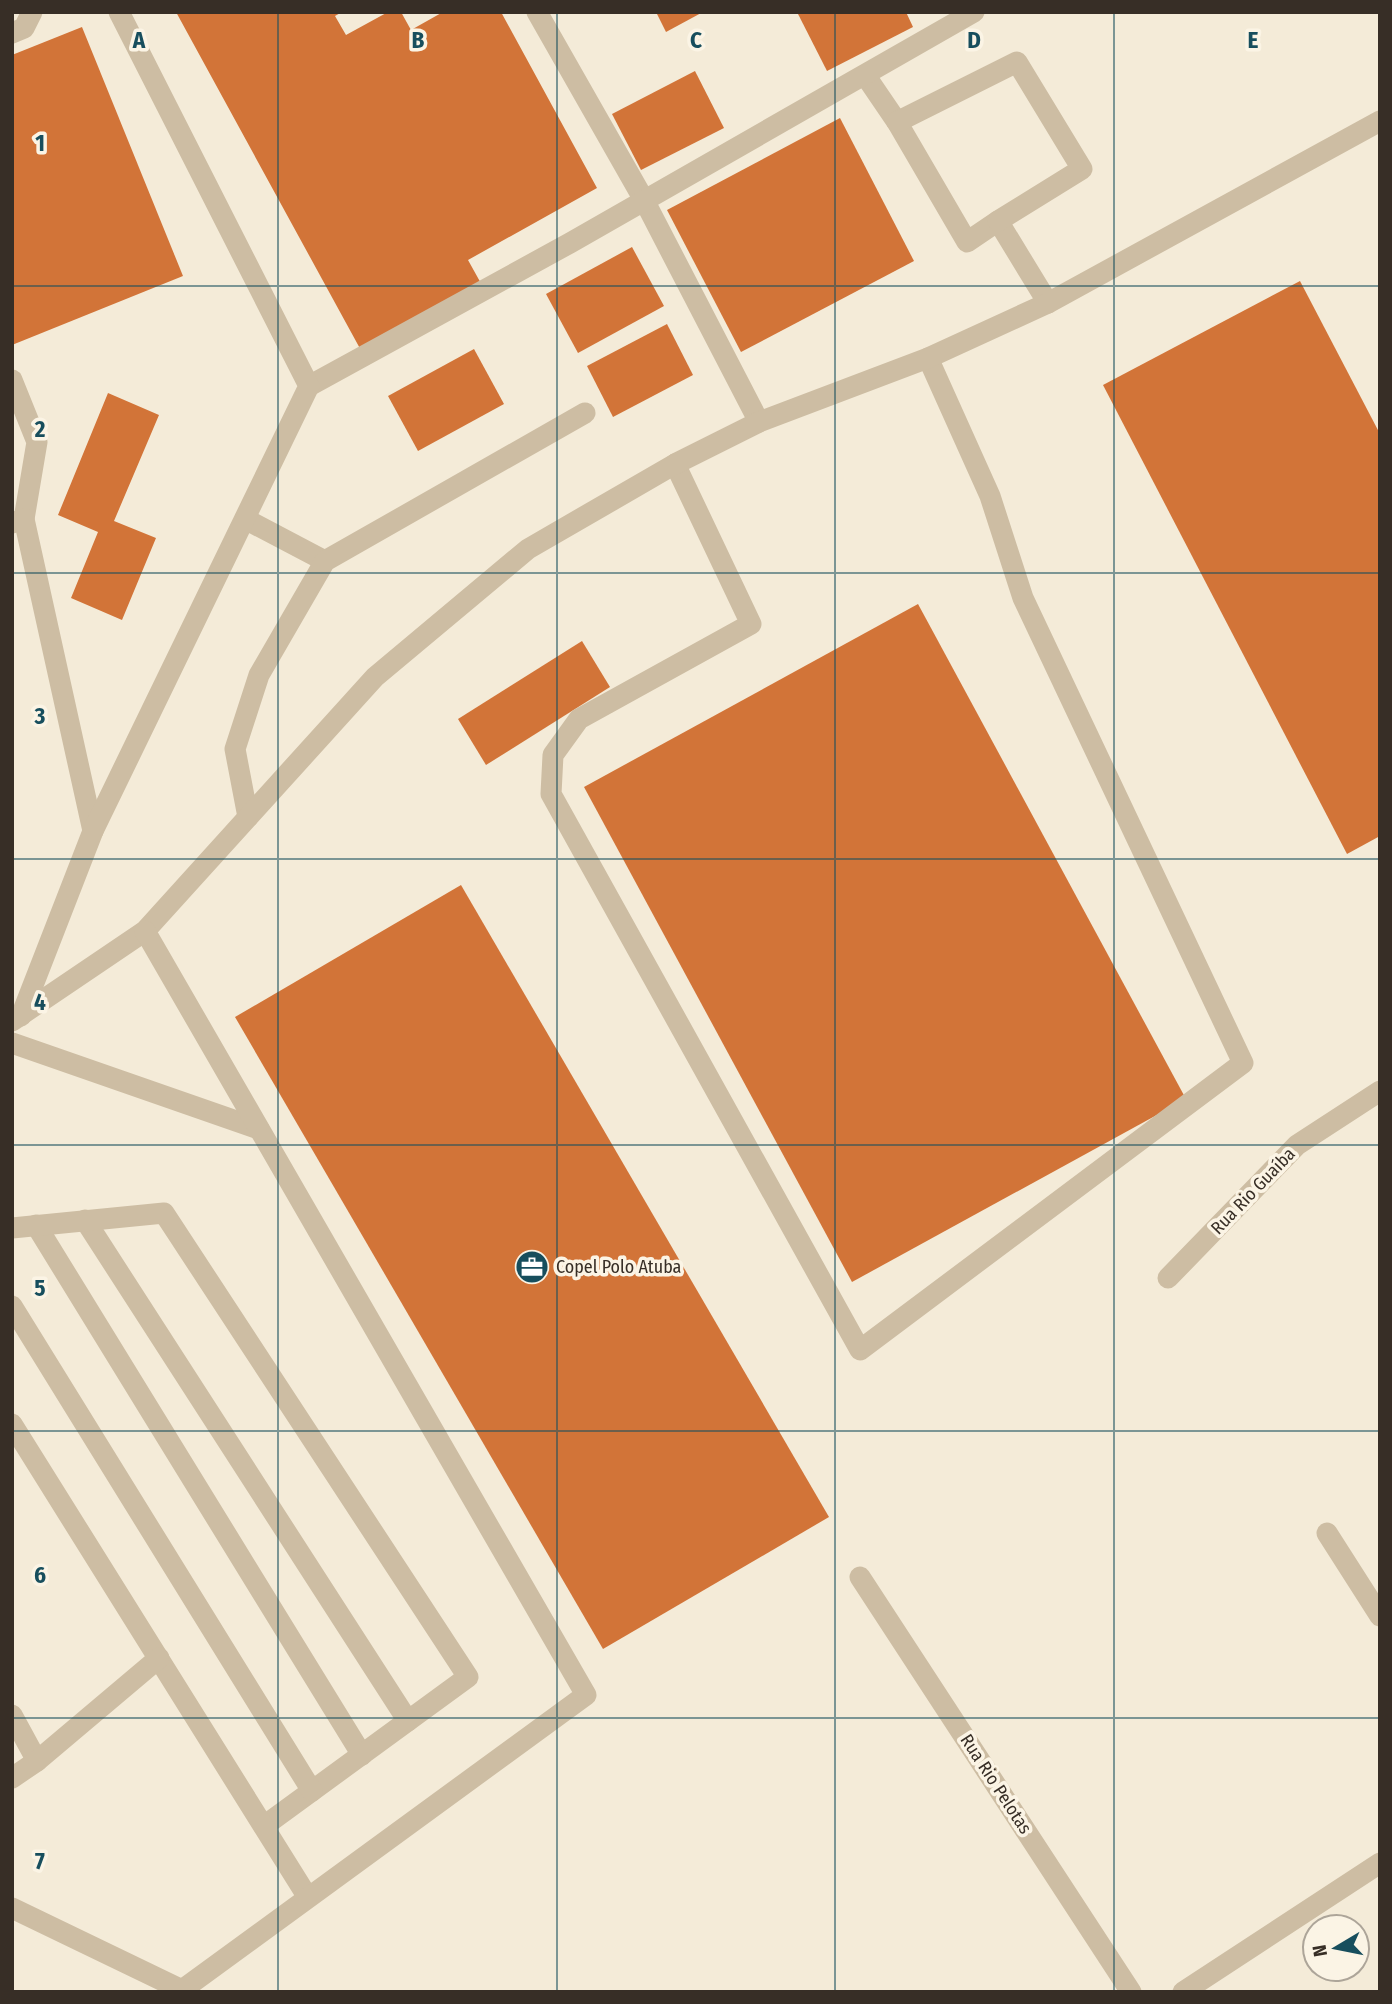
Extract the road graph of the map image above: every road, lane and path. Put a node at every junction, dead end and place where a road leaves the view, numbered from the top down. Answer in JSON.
{"nodes":[{"id":1,"x":32,"y":12,"type":"edge"},
{"id":2,"x":118,"y":12,"type":"edge"},
{"id":3,"x":537,"y":12,"type":"edge"},
{"id":4,"x":974,"y":12,"type":"edge"},
{"id":5,"x":12,"y":33,"type":"edge"},
{"id":6,"x":864,"y":75,"type":"junction"},
{"id":7,"x":1380,"y":121,"type":"edge"},
{"id":8,"x":897,"y":122,"type":"junction"},
{"id":9,"x":643,"y":200,"type":"junction"},
{"id":10,"x":998,"y":221,"type":"junction"},
{"id":11,"x":1048,"y":303,"type":"junction"},
{"id":12,"x":928,"y":358,"type":"junction"},
{"id":13,"x":12,"y":380,"type":"edge"},
{"id":14,"x":309,"y":386,"type":"junction"},
{"id":15,"x":584,"y":413,"type":"dead end"},
{"id":16,"x":759,"y":422,"type":"junction"},
{"id":17,"x":675,"y":464,"type":"junction"},
{"id":18,"x":245,"y":519,"type":"junction"},
{"id":19,"x":18,"y":521,"type":"edge"},
{"id":20,"x":325,"y":561,"type":"junction"},
{"id":21,"x":248,"y":817,"type":"junction"},
{"id":22,"x":93,"y":831,"type":"junction"},
{"id":23,"x":145,"y":931,"type":"junction"},
{"id":24,"x":17,"y":1018,"type":"edge"},
{"id":25,"x":12,"y":1043,"type":"edge"},
{"id":26,"x":1380,"y":1091,"type":"edge"},
{"id":27,"x":259,"y":1129,"type":"junction"},
{"id":28,"x":85,"y":1220,"type":"junction"},
{"id":29,"x":36,"y":1225,"type":"junction"},
{"id":30,"x":12,"y":1228,"type":"edge"},
{"id":31,"x":1168,"y":1278,"type":"dead end"},
{"id":32,"x":12,"y":1306,"type":"edge"},
{"id":33,"x":12,"y":1424,"type":"edge"},
{"id":34,"x":1327,"y":1532,"type":"dead end"},
{"id":35,"x":860,"y":1577,"type":"dead end"},
{"id":36,"x":1380,"y":1616,"type":"edge"},
{"id":37,"x":159,"y":1658,"type":"junction"},
{"id":38,"x":12,"y":1715,"type":"edge"},
{"id":39,"x":408,"y":1721,"type":"junction"},
{"id":40,"x":362,"y":1755,"type":"junction"},
{"id":41,"x":37,"y":1761,"type":"junction"},
{"id":42,"x":12,"y":1778,"type":"edge"},
{"id":43,"x":312,"y":1791,"type":"junction"},
{"id":44,"x":264,"y":1826,"type":"junction"},
{"id":45,"x":1380,"y":1863,"type":"edge"},
{"id":46,"x":307,"y":1896,"type":"junction"},
{"id":47,"x":12,"y":1908,"type":"edge"},
{"id":48,"x":1131,"y":1992,"type":"edge"},
{"id":49,"x":1183,"y":1992,"type":"edge"}],
"edges":[{"from":1,"to":5,"type":"street"},
{"from":2,"to":14,"type":"street"},
{"from":3,"to":9,"type":"street"},
{"from":4,"to":6,"type":"street"},
{"from":6,"to":8,"type":"street"},
{"from":6,"to":9,"type":"street"},
{"from":7,"to":11,"type":"street"},
{"from":8,"to":10,"type":"street"},
{"from":8,"to":10,"type":"street"},
{"from":9,"to":14,"type":"street"},
{"from":9,"to":16,"type":"street"},
{"from":10,"to":11,"type":"street"},
{"from":11,"to":12,"type":"street"},
{"from":12,"to":16,"type":"street"},
{"from":12,"to":17,"type":"street"},
{"from":13,"to":19,"type":"street"},
{"from":14,"to":18,"type":"street"},
{"from":15,"to":20,"type":"street"},
{"from":16,"to":17,"type":"street"},
{"from":17,"to":21,"type":"street"},
{"from":18,"to":20,"type":"street"},
{"from":18,"to":22,"type":"street"},
{"from":19,"to":22,"type":"street"},
{"from":20,"to":21,"type":"street"},
{"from":21,"to":23,"type":"street"},
{"from":22,"to":24,"type":"street"},
{"from":23,"to":24,"type":"street"},
{"from":23,"to":27,"type":"street"},
{"from":25,"to":27,"type":"street"},
{"from":26,"to":31,"type":"street","name":"Rua Rio Guaíba"},
{"from":27,"to":46,"type":"street"},
{"from":28,"to":29,"type":"street"},
{"from":28,"to":39,"type":"street"},
{"from":28,"to":39,"type":"street"},
{"from":29,"to":30,"type":"street"},
{"from":29,"to":40,"type":"street"},
{"from":32,"to":43,"type":"street"},
{"from":33,"to":37,"type":"street"},
{"from":34,"to":36,"type":"street"},
{"from":35,"to":48,"type":"street","name":"Rua Rio Pelotas"},
{"from":37,"to":41,"type":"street"},
{"from":37,"to":44,"type":"street"},
{"from":38,"to":41,"type":"street"},
{"from":39,"to":40,"type":"street"},
{"from":40,"to":43,"type":"street"},
{"from":41,"to":42,"type":"street"},
{"from":43,"to":44,"type":"street"},
{"from":44,"to":46,"type":"street"},
{"from":45,"to":49,"type":"street"},
{"from":46,"to":47,"type":"street"}]}
